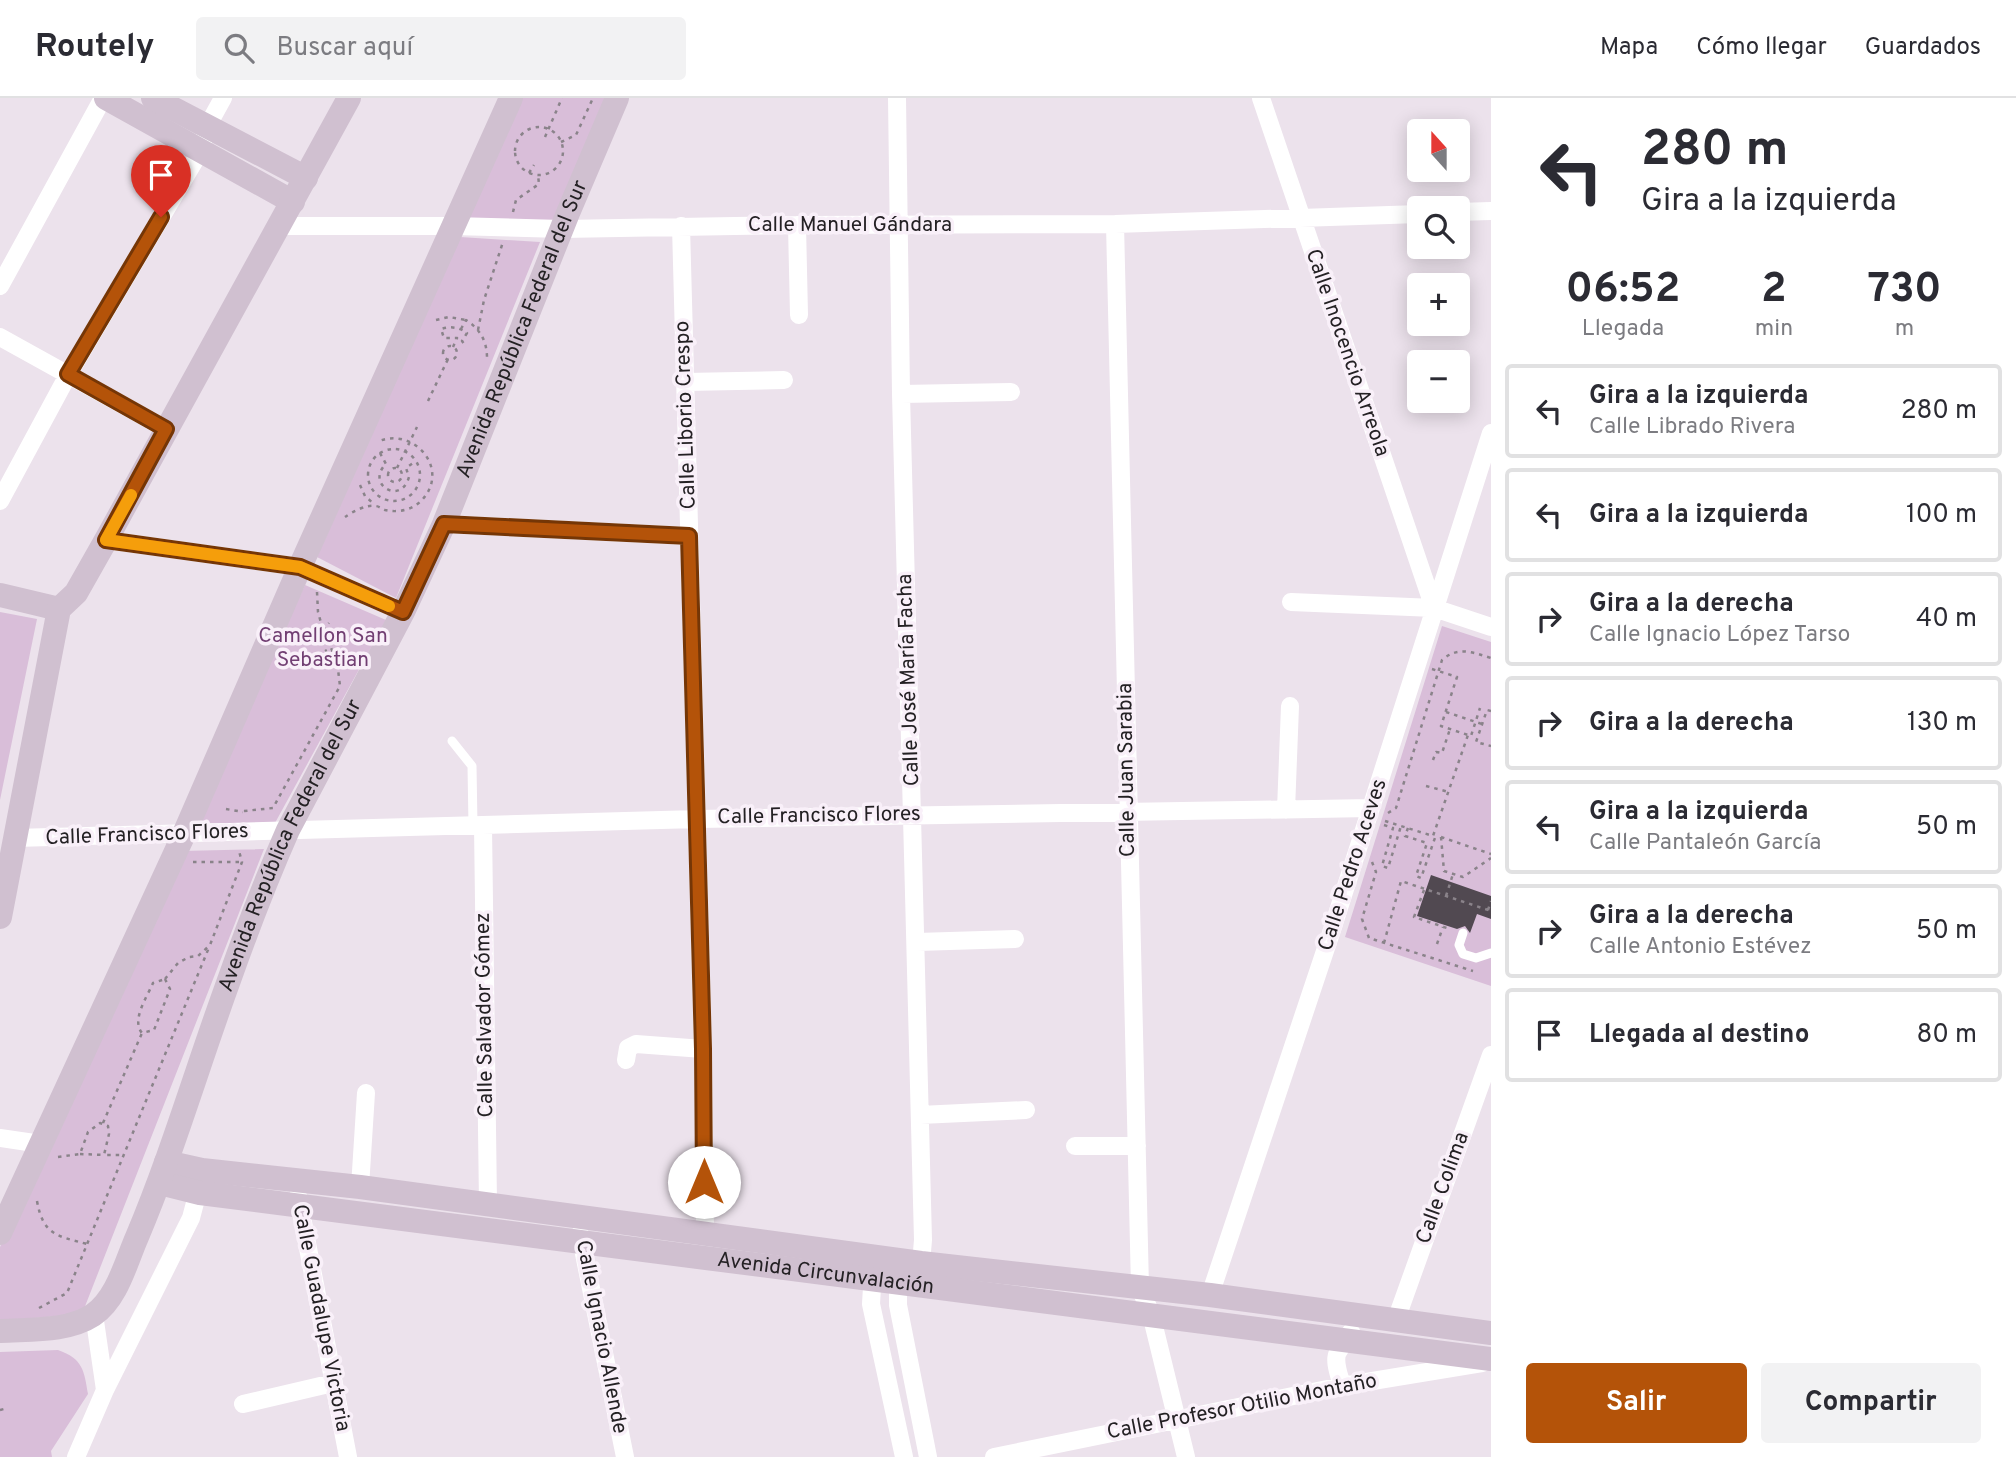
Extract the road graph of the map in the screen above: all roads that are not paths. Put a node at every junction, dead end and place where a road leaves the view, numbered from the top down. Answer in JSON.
{"nodes":[{"id":1,"x":104,"y":98,"type":"edge"},
{"id":2,"x":153,"y":98,"type":"edge"},
{"id":3,"x":223,"y":98,"type":"edge"},
{"id":4,"x":349,"y":98,"type":"edge"},
{"id":5,"x":511,"y":98,"type":"edge"},
{"id":6,"x":617,"y":98,"type":"edge"},
{"id":7,"x":897,"y":98,"type":"edge"},
{"id":8,"x":1261,"y":98,"type":"edge"},
{"id":9,"x":204,"y":139,"type":"junction"},
{"id":10,"x":306,"y":178,"type":"junction"},
{"id":11,"x":292,"y":202,"type":"junction"},
{"id":12,"x":1491,"y":211,"type":"edge"},
{"id":13,"x":1470,"y":212,"type":"edge"},
{"id":14,"x":1407,"y":215,"type":"edge"},
{"id":15,"x":1301,"y":219,"type":"junction"},
{"id":16,"x":1115,"y":224,"type":"junction"},
{"id":17,"x":797,"y":225,"type":"junction"},
{"id":18,"x":900,"y":225,"type":"junction"},
{"id":19,"x":281,"y":226,"type":"junction"},
{"id":20,"x":453,"y":226,"type":"junction"},
{"id":21,"x":681,"y":226,"type":"junction"},
{"id":22,"x":562,"y":229,"type":"junction"},
{"id":23,"x":0,"y":286,"type":"edge"},
{"id":24,"x":799,"y":314,"type":"dead end"},
{"id":25,"x":0,"y":337,"type":"edge"},
{"id":26,"x":68,"y":374,"type":"junction"},
{"id":27,"x":785,"y":380,"type":"dead end"},
{"id":28,"x":685,"y":382,"type":"junction"},
{"id":29,"x":1011,"y":392,"type":"dead end"},
{"id":30,"x":901,"y":394,"type":"junction"},
{"id":31,"x":166,"y":429,"type":"junction"},
{"id":32,"x":1491,"y":433,"type":"edge"},
{"id":33,"x":0,"y":501,"type":"edge"},
{"id":34,"x":444,"y":524,"type":"junction"},
{"id":35,"x":689,"y":536,"type":"junction"},
{"id":36,"x":106,"y":540,"type":"junction"},
{"id":37,"x":300,"y":567,"type":"junction"},
{"id":38,"x":0,"y":595,"type":"edge"},
{"id":39,"x":1291,"y":602,"type":"dead end"},
{"id":40,"x":59,"y":608,"type":"junction"},
{"id":41,"x":1434,"y":608,"type":"junction"},
{"id":42,"x":403,"y":612,"type":"junction"},
{"id":43,"x":1491,"y":627,"type":"edge"},
{"id":44,"x":1290,"y":706,"type":"dead end"},
{"id":45,"x":452,"y":741,"type":"dead end"},
{"id":46,"x":1371,"y":808,"type":"junction"},
{"id":47,"x":1286,"y":810,"type":"junction"},
{"id":48,"x":1128,"y":812,"type":"junction"},
{"id":49,"x":913,"y":814,"type":"junction"},
{"id":50,"x":697,"y":819,"type":"junction"},
{"id":51,"x":478,"y":826,"type":"junction"},
{"id":52,"x":288,"y":830,"type":"junction"},
{"id":53,"x":184,"y":834,"type":"junction"},
{"id":54,"x":15,"y":838,"type":"junction"},
{"id":55,"x":0,"y":917,"type":"edge"},
{"id":56,"x":1463,"y":933,"type":"road end"},
{"id":57,"x":1015,"y":939,"type":"dead end"},
{"id":58,"x":916,"y":942,"type":"junction"},
{"id":59,"x":1491,"y":953,"type":"edge"},
{"id":60,"x":703,"y":1049,"type":"junction"},
{"id":61,"x":1491,"y":1055,"type":"edge"},
{"id":62,"x":626,"y":1060,"type":"dead end"},
{"id":63,"x":366,"y":1093,"type":"dead end"},
{"id":64,"x":1026,"y":1110,"type":"dead end"},
{"id":65,"x":920,"y":1115,"type":"junction"},
{"id":66,"x":0,"y":1138,"type":"edge"},
{"id":67,"x":1075,"y":1146,"type":"dead end"},
{"id":68,"x":1138,"y":1146,"type":"junction"},
{"id":69,"x":46,"y":1152,"type":"junction"},
{"id":70,"x":163,"y":1172,"type":"junction"},
{"id":71,"x":295,"y":1180,"type":"junction"},
{"id":72,"x":201,"y":1182,"type":"junction"},
{"id":73,"x":360,"y":1187,"type":"junction"},
{"id":74,"x":488,"y":1204,"type":"junction"},
{"id":75,"x":300,"y":1205,"type":"junction"},
{"id":76,"x":433,"y":1210,"type":"junction"},
{"id":77,"x":577,"y":1217,"type":"junction"},
{"id":78,"x":0,"y":1233,"type":"edge"},
{"id":79,"x":705,"y":1234,"type":"junction"},
{"id":80,"x":582,"y":1242,"type":"junction"},
{"id":81,"x":892,"y":1259,"type":"junction"},
{"id":82,"x":920,"y":1263,"type":"junction"},
{"id":83,"x":877,"y":1280,"type":"junction"},
{"id":84,"x":901,"y":1283,"type":"junction"},
{"id":85,"x":1140,"y":1288,"type":"junction"},
{"id":86,"x":1210,"y":1295,"type":"junction"},
{"id":87,"x":94,"y":1314,"type":"junction"},
{"id":88,"x":1151,"y":1314,"type":"junction"},
{"id":89,"x":1358,"y":1317,"type":"junction"},
{"id":90,"x":1396,"y":1321,"type":"junction"},
{"id":91,"x":0,"y":1331,"type":"edge"},
{"id":92,"x":1491,"y":1333,"type":"edge"},
{"id":93,"x":1348,"y":1341,"type":"junction"},
{"id":94,"x":1491,"y":1360,"type":"edge"},
{"id":95,"x":333,"y":1383,"type":"junction"},
{"id":96,"x":1342,"y":1386,"type":"junction"},
{"id":97,"x":105,"y":1390,"type":"junction"},
{"id":98,"x":243,"y":1404,"type":"dead end"},
{"id":99,"x":1179,"y":1420,"type":"junction"},
{"id":100,"x":76,"y":1457,"type":"edge"},
{"id":101,"x":348,"y":1457,"type":"edge"},
{"id":102,"x":625,"y":1457,"type":"edge"},
{"id":103,"x":904,"y":1457,"type":"edge"},
{"id":104,"x":928,"y":1457,"type":"edge"},
{"id":105,"x":994,"y":1457,"type":"edge"},
{"id":106,"x":1186,"y":1457,"type":"edge"}],
"edges":[{"from":1,"to":9,"type":"street"},
{"from":1,"to":23,"type":"street"},
{"from":2,"to":9,"type":"street"},
{"from":3,"to":9,"type":"street"},
{"from":4,"to":10,"type":"street"},
{"from":5,"to":20,"type":"street"},
{"from":6,"to":22,"type":"street","name":"Avenida República Federal del Sur"},
{"from":7,"to":18,"type":"street","name":"Calle José María Facha"},
{"from":8,"to":15,"type":"street","name":"Calle Inocencio Arreola"},
{"from":9,"to":10,"type":"street"},
{"from":9,"to":11,"type":"street"},
{"from":9,"to":26,"type":"street"},
{"from":10,"to":11,"type":"street"},
{"from":11,"to":19,"type":"street"},
{"from":12,"to":13,"type":"street"},
{"from":14,"to":15,"type":"street","name":"Calle Manuel Gándara"},
{"from":15,"to":16,"type":"street","name":"Calle Manuel Gándara"},
{"from":15,"to":41,"type":"street","name":"Calle Inocencio Arreola"},
{"from":16,"to":18,"type":"street","name":"Calle Manuel Gándara"},
{"from":16,"to":48,"type":"street","name":"Calle Juan Sarabia"},
{"from":17,"to":18,"type":"street","name":"Calle Manuel Gándara"},
{"from":17,"to":21,"type":"street","name":"Calle Manuel Gándara"},
{"from":17,"to":24,"type":"street"},
{"from":18,"to":30,"type":"street","name":"Calle José María Facha"},
{"from":19,"to":20,"type":"street","name":"Calle Manuel Gándara"},
{"from":19,"to":31,"type":"street"},
{"from":20,"to":22,"type":"street","name":"Calle Manuel Gándara"},
{"from":20,"to":37,"type":"street"},
{"from":21,"to":22,"type":"street","name":"Calle Manuel Gándara"},
{"from":21,"to":28,"type":"street","name":"Calle Liborio Crespo"},
{"from":22,"to":34,"type":"street","name":"Avenida República Federal del Sur"},
{"from":25,"to":26,"type":"street"},
{"from":26,"to":31,"type":"street"},
{"from":26,"to":33,"type":"street"},
{"from":27,"to":28,"type":"street"},
{"from":28,"to":35,"type":"street","name":"Calle Liborio Crespo"},
{"from":29,"to":30,"type":"street"},
{"from":30,"to":49,"type":"street","name":"Calle José María Facha"},
{"from":31,"to":36,"type":"street"},
{"from":32,"to":41,"type":"street","name":"Calle Pedro Aceves"},
{"from":34,"to":35,"type":"street"},
{"from":34,"to":42,"type":"street","name":"Avenida República Federal del Sur"},
{"from":35,"to":50,"type":"street","name":"Calle Liborio Crespo"},
{"from":36,"to":37,"type":"street"},
{"from":36,"to":40,"type":"street"},
{"from":37,"to":42,"type":"street"},
{"from":37,"to":53,"type":"street"},
{"from":38,"to":40,"type":"street"},
{"from":39,"to":41,"type":"street"},
{"from":40,"to":54,"type":"street"},
{"from":41,"to":43,"type":"street"},
{"from":41,"to":46,"type":"street","name":"Calle Pedro Aceves"},
{"from":42,"to":52,"type":"street","name":"Avenida República Federal del Sur"},
{"from":44,"to":47,"type":"street"},
{"from":45,"to":51,"type":"lane"},
{"from":46,"to":47,"type":"street","name":"Calle Francisco Flores"},
{"from":46,"to":86,"type":"street","name":"Calle Pedro Aceves"},
{"from":47,"to":48,"type":"street","name":"Calle Francisco Flores"},
{"from":48,"to":49,"type":"street","name":"Calle Francisco Flores"},
{"from":48,"to":68,"type":"street","name":"Calle Juan Sarabia"},
{"from":49,"to":50,"type":"street","name":"Calle Francisco Flores"},
{"from":49,"to":58,"type":"street","name":"Calle José María Facha"},
{"from":50,"to":51,"type":"street","name":"Calle Francisco Flores"},
{"from":50,"to":60,"type":"street","name":"Calle Liborio Crespo"},
{"from":51,"to":52,"type":"street","name":"Calle Francisco Flores"},
{"from":51,"to":74,"type":"street","name":"Calle Salvador Gómez"},
{"from":52,"to":53,"type":"street","name":"Calle Francisco Flores"},
{"from":52,"to":70,"type":"street","name":"Avenida República Federal del Sur"},
{"from":53,"to":54,"type":"street","name":"Calle Francisco Flores"},
{"from":53,"to":69,"type":"street"},
{"from":54,"to":55,"type":"street"},
{"from":56,"to":59,"type":"lane"},
{"from":57,"to":58,"type":"street"},
{"from":58,"to":65,"type":"street","name":"Calle José María Facha"},
{"from":60,"to":62,"type":"street"},
{"from":60,"to":79,"type":"street","name":"Calle Liborio Crespo"},
{"from":61,"to":90,"type":"street","name":"Calle Colima"},
{"from":63,"to":73,"type":"street"},
{"from":64,"to":65,"type":"street"},
{"from":65,"to":82,"type":"street","name":"Calle José María Facha"},
{"from":66,"to":69,"type":"street"},
{"from":67,"to":68,"type":"street"},
{"from":68,"to":85,"type":"street","name":"Calle Juan Sarabia"},
{"from":69,"to":78,"type":"street"},
{"from":70,"to":72,"type":"street","name":"Avenida Circunvalación"},
{"from":70,"to":87,"type":"street","name":"Avenida República Federal del Sur"},
{"from":71,"to":72,"type":"street","name":"Avenida Circunvalación"},
{"from":71,"to":73,"type":"street","name":"Avenida Circunvalación"},
{"from":71,"to":75,"type":"street","name":"Calle Guadalupe Victoria"},
{"from":72,"to":75,"type":"street","name":"Avenida Circunvalación"},
{"from":72,"to":97,"type":"street"},
{"from":73,"to":76,"type":"street","name":"Avenida Circunvalación"},
{"from":74,"to":76,"type":"street","name":"Avenida Circunvalación"},
{"from":74,"to":77,"type":"street","name":"Avenida Circunvalación"},
{"from":75,"to":76,"type":"street","name":"Avenida Circunvalación"},
{"from":75,"to":95,"type":"street","name":"Calle Guadalupe Victoria"},
{"from":76,"to":80,"type":"street","name":"Avenida Circunvalación"},
{"from":77,"to":79,"type":"street","name":"Avenida Circunvalación"},
{"from":77,"to":80,"type":"street","name":"Calle Ignacio Allende"},
{"from":79,"to":81,"type":"street","name":"Avenida Circunvalación"},
{"from":80,"to":83,"type":"street","name":"Avenida Circunvalación"},
{"from":80,"to":102,"type":"street","name":"Calle Ignacio Allende"},
{"from":81,"to":82,"type":"street","name":"Avenida Circunvalación"},
{"from":81,"to":83,"type":"street"},
{"from":82,"to":84,"type":"street"},
{"from":82,"to":85,"type":"street","name":"Avenida Circunvalación"},
{"from":83,"to":84,"type":"street","name":"Avenida Circunvalación"},
{"from":83,"to":103,"type":"street"},
{"from":84,"to":88,"type":"street","name":"Avenida Circunvalación"},
{"from":84,"to":104,"type":"street"},
{"from":85,"to":86,"type":"street","name":"Avenida Circunvalación"},
{"from":85,"to":88,"type":"street","name":"Calle Juan Sarabia"},
{"from":86,"to":89,"type":"street","name":"Avenida Circunvalación"},
{"from":87,"to":91,"type":"street"},
{"from":87,"to":97,"type":"street"},
{"from":88,"to":93,"type":"street","name":"Avenida Circunvalación"},
{"from":88,"to":99,"type":"street","name":"Calle Juan Sarabia"},
{"from":89,"to":90,"type":"street","name":"Avenida Circunvalación"},
{"from":89,"to":93,"type":"street"},
{"from":90,"to":92,"type":"street","name":"Avenida Circunvalación"},
{"from":93,"to":94,"type":"street","name":"Avenida Circunvalación"},
{"from":93,"to":96,"type":"street"},
{"from":94,"to":96,"type":"street","name":"Calle Profesor Otilio Montaño"},
{"from":95,"to":98,"type":"street"},
{"from":95,"to":101,"type":"street","name":"Calle Guadalupe Victoria"},
{"from":96,"to":99,"type":"street","name":"Calle Profesor Otilio Montaño"},
{"from":97,"to":100,"type":"street"},
{"from":99,"to":105,"type":"street","name":"Calle Profesor Otilio Montaño"},
{"from":99,"to":106,"type":"street","name":"Calle Juan Sarabia"}]}
